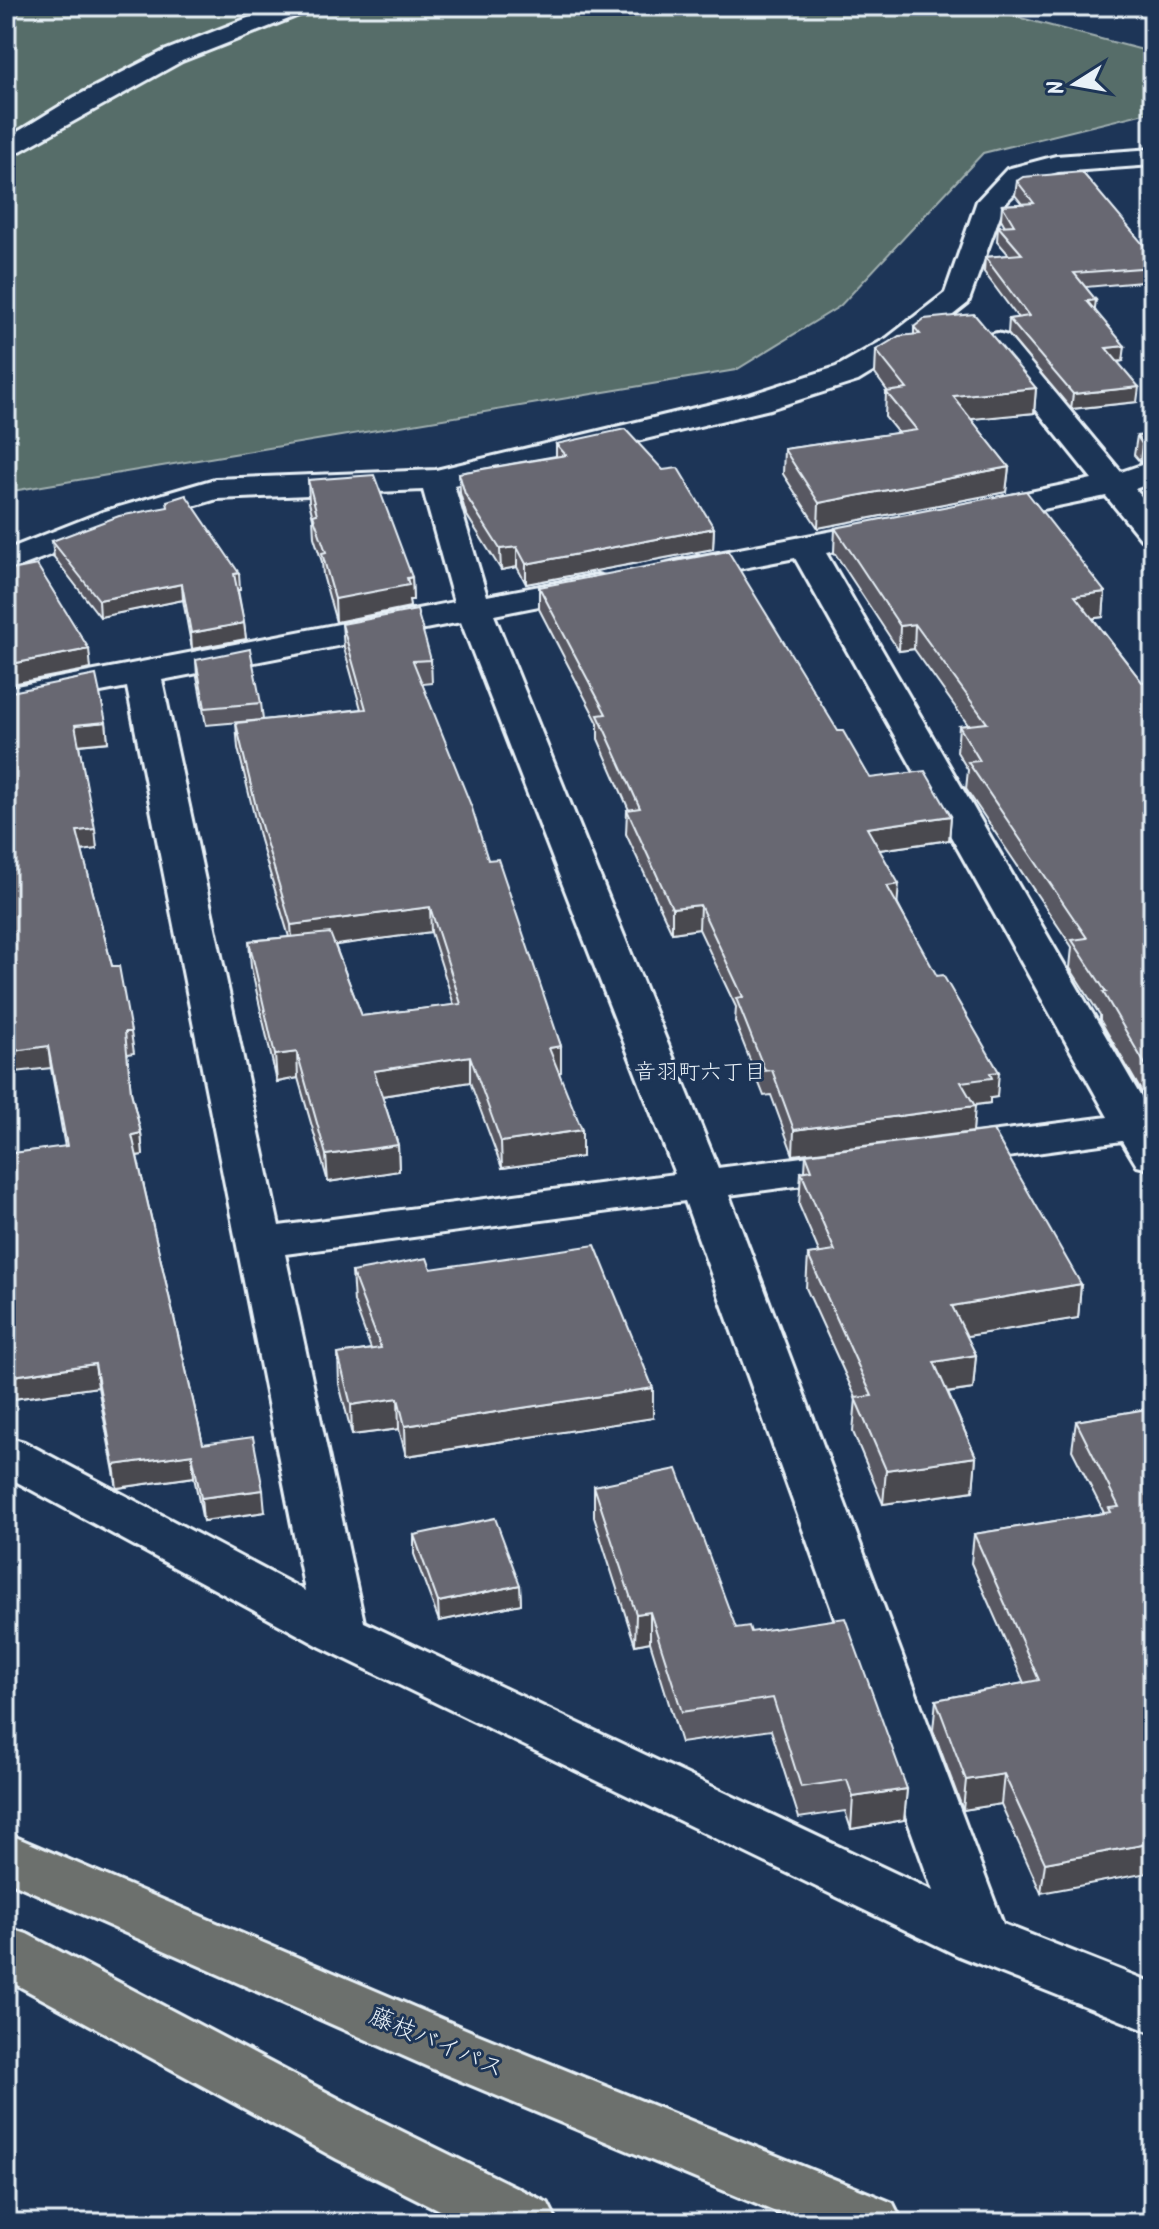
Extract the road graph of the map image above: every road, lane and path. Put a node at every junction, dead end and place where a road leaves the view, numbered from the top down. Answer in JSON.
{"nodes":[{"id":1,"x":300,"y":6,"type":"edge"},
{"id":2,"x":6,"y":151,"type":"edge"},
{"id":3,"x":1149,"y":162,"type":"edge"},
{"id":4,"x":958,"y":297,"type":"junction"},
{"id":5,"x":1153,"y":471,"type":"edge"},
{"id":6,"x":436,"y":480,"type":"junction"},
{"id":7,"x":1117,"y":484,"type":"junction"},
{"id":8,"x":1153,"y":532,"type":"edge"},
{"id":9,"x":806,"y":547,"type":"junction"},
{"id":10,"x":6,"y":562,"type":"edge"},
{"id":11,"x":473,"y":608,"type":"junction"},
{"id":12,"x":143,"y":675,"type":"junction"},
{"id":13,"x":6,"y":699,"type":"edge"},
{"id":14,"x":1147,"y":1136,"type":"edge"},
{"id":15,"x":702,"y":1184,"type":"junction"},
{"id":16,"x":259,"y":1243,"type":"junction"},
{"id":17,"x":6,"y":1454,"type":"edge"},
{"id":18,"x":340,"y":1633,"type":"junction"},
{"id":19,"x":6,"y":1855,"type":"edge"},
{"id":20,"x":980,"y":1939,"type":"junction"},
{"id":21,"x":6,"y":1951,"type":"edge"},
{"id":22,"x":1153,"y":2009,"type":"edge"},
{"id":23,"x":526,"y":2223,"type":"edge"},
{"id":24,"x":871,"y":2223,"type":"edge"}],
"edges":[{"from":1,"to":2,"type":"street"},
{"from":3,"to":4,"type":"street"},
{"from":4,"to":6,"type":"street"},
{"from":4,"to":7,"type":"street"},
{"from":5,"to":7,"type":"street"},
{"from":6,"to":10,"type":"street"},
{"from":6,"to":11,"type":"street"},
{"from":7,"to":8,"type":"street"},
{"from":7,"to":9,"type":"street"},
{"from":9,"to":11,"type":"street"},
{"from":9,"to":14,"type":"street"},
{"from":11,"to":12,"type":"street"},
{"from":11,"to":15,"type":"street"},
{"from":12,"to":13,"type":"street"},
{"from":12,"to":16,"type":"street"},
{"from":14,"to":15,"type":"street"},
{"from":15,"to":16,"type":"street"},
{"from":15,"to":20,"type":"street"},
{"from":16,"to":18,"type":"street"},
{"from":17,"to":18,"type":"street"},
{"from":18,"to":20,"type":"street"},
{"from":19,"to":24,"type":"highway","name":"藤枝バイパス"},
{"from":20,"to":22,"type":"street"},
{"from":21,"to":23,"type":"highway"}]}
